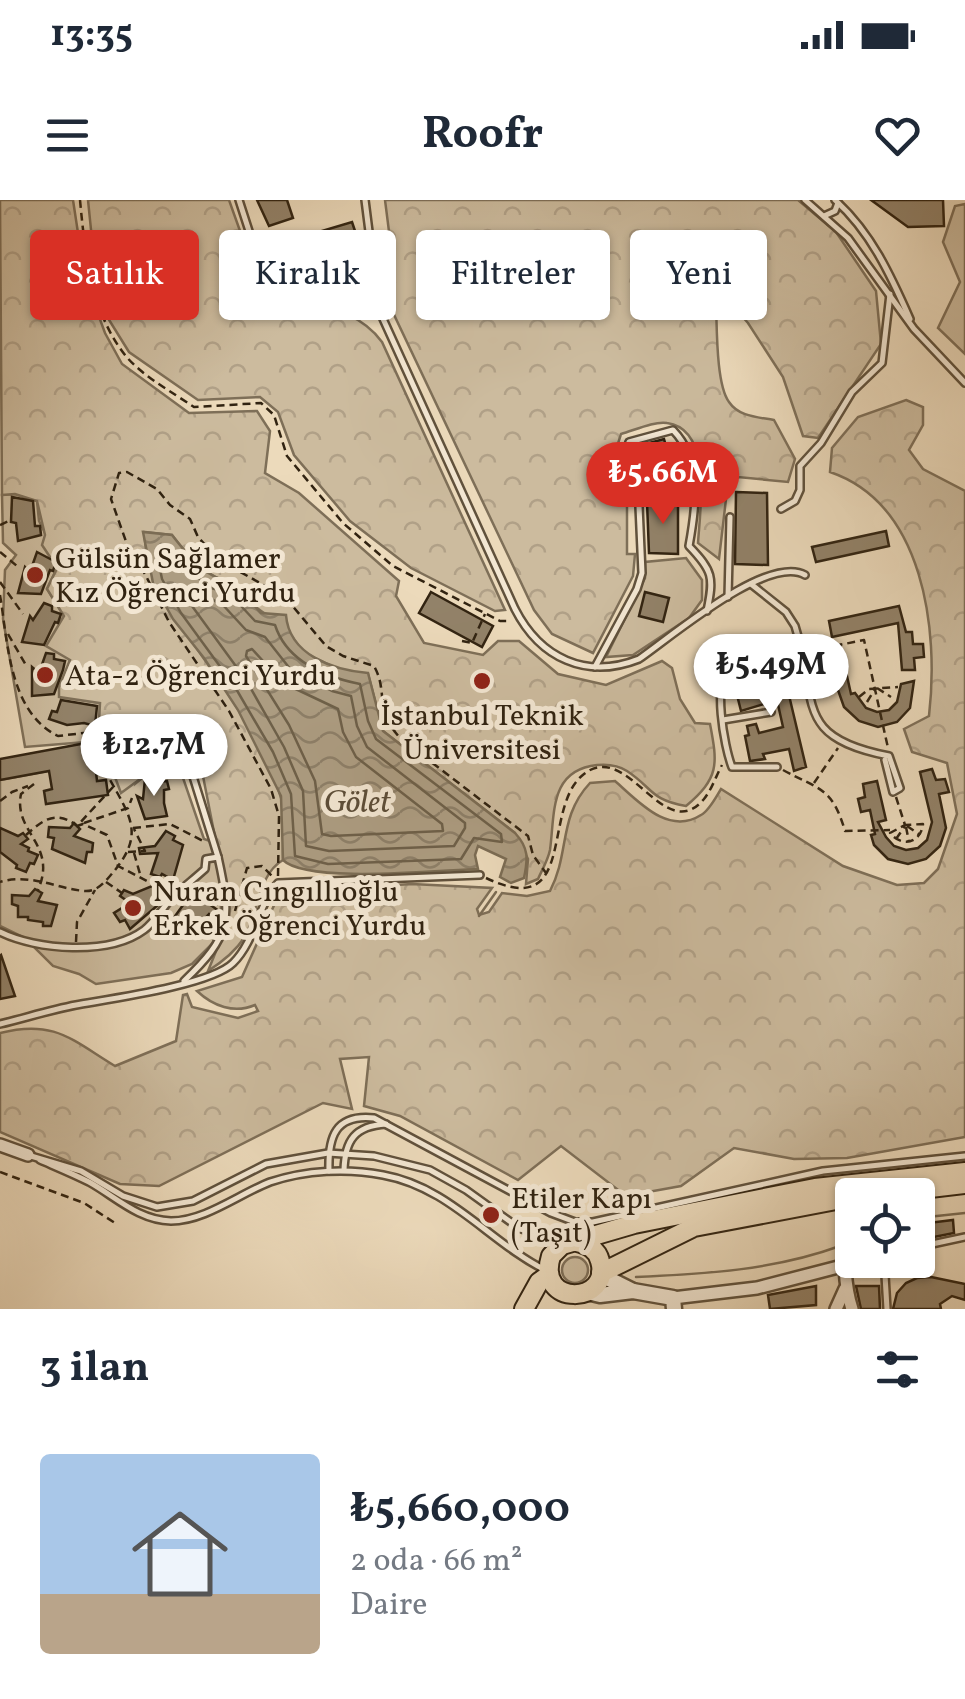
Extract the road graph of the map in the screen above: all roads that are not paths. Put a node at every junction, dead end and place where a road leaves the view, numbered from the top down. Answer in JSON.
{"nodes":[{"id":1,"x":239,"y":200,"type":"edge"},
{"id":2,"x":365,"y":200,"type":"edge"},
{"id":3,"x":805,"y":200,"type":"edge"},
{"id":4,"x":836,"y":202,"type":"edge"},
{"id":5,"x":824,"y":216,"type":"junction"},
{"id":6,"x":249,"y":230,"type":"edge"},
{"id":7,"x":369,"y":230,"type":"edge"},
{"id":8,"x":890,"y":294,"type":"junction"},
{"id":9,"x":385,"y":320,"type":"edge"},
{"id":10,"x":914,"y":329,"type":"junction"},
{"id":11,"x":965,"y":382,"type":"edge"},
{"id":12,"x":781,"y":509,"type":"dead end"},
{"id":13,"x":730,"y":517,"type":"dead end"},
{"id":14,"x":805,"y":575,"type":"dead end"},
{"id":15,"x":752,"y":584,"type":"junction"},
{"id":16,"x":728,"y":597,"type":"junction"},
{"id":17,"x":707,"y":611,"type":"junction"},
{"id":18,"x":802,"y":653,"type":"junction"},
{"id":19,"x":595,"y":667,"type":"junction"},
{"id":20,"x":771,"y":712,"type":"dead end"},
{"id":21,"x":723,"y":720,"type":"junction"},
{"id":22,"x":887,"y":758,"type":"junction"},
{"id":23,"x":777,"y":767,"type":"road end"},
{"id":24,"x":191,"y":770,"type":"dead end"},
{"id":25,"x":218,"y":857,"type":"junction"},
{"id":26,"x":480,"y":875,"type":"road end"},
{"id":27,"x":0,"y":932,"type":"edge"},
{"id":28,"x":182,"y":983,"type":"junction"},
{"id":29,"x":0,"y":1024,"type":"edge"},
{"id":30,"x":389,"y":1124,"type":"junction"},
{"id":31,"x":0,"y":1145,"type":"edge"},
{"id":32,"x":328,"y":1152,"type":"junction"},
{"id":33,"x":345,"y":1153,"type":"junction"},
{"id":34,"x":28,"y":1155,"type":"junction"},
{"id":35,"x":965,"y":1156,"type":"edge"},
{"id":36,"x":344,"y":1170,"type":"junction"},
{"id":37,"x":328,"y":1171,"type":"junction"},
{"id":38,"x":965,"y":1172,"type":"edge"},
{"id":39,"x":965,"y":1184,"type":"edge"},
{"id":40,"x":935,"y":1188,"type":"edge"},
{"id":41,"x":835,"y":1201,"type":"edge"},
{"id":42,"x":965,"y":1236,"type":"edge"},
{"id":43,"x":573,"y":1242,"type":"junction"},
{"id":44,"x":935,"y":1242,"type":"edge"},
{"id":45,"x":835,"y":1268,"type":"edge"},
{"id":46,"x":549,"y":1273,"type":"junction"},
{"id":47,"x":601,"y":1274,"type":"junction"},
{"id":48,"x":844,"y":1278,"type":"edge"},
{"id":49,"x":885,"y":1278,"type":"edge"},
{"id":50,"x":845,"y":1290,"type":"junction"},
{"id":51,"x":634,"y":1291,"type":"junction"},
{"id":52,"x":586,"y":1293,"type":"junction"},
{"id":53,"x":674,"y":1303,"type":"edge"},
{"id":54,"x":524,"y":1309,"type":"edge"},
{"id":55,"x":572,"y":1309,"type":"edge"},
{"id":56,"x":836,"y":1309,"type":"edge"},
{"id":57,"x":852,"y":1309,"type":"edge"},
{"id":58,"x":887,"y":1309,"type":"edge"}],
"edges":[{"from":1,"to":6,"type":"lane"},
{"from":2,"to":7,"type":"lane"},
{"from":3,"to":5,"type":"lane"},
{"from":4,"to":5,"type":"lane"},
{"from":4,"to":10,"type":"lane"},
{"from":5,"to":8,"type":"lane"},
{"from":8,"to":10,"type":"lane"},
{"from":8,"to":12,"type":"lane"},
{"from":9,"to":19,"type":"lane"},
{"from":10,"to":11,"type":"lane"},
{"from":13,"to":16,"type":"lane"},
{"from":14,"to":15,"type":"lane"},
{"from":15,"to":16,"type":"lane"},
{"from":15,"to":18,"type":"lane"},
{"from":16,"to":17,"type":"lane"},
{"from":17,"to":19,"type":"lane"},
{"from":17,"to":19,"type":"lane"},
{"from":18,"to":21,"type":"lane"},
{"from":18,"to":22,"type":"lane"},
{"from":20,"to":21,"type":"lane"},
{"from":21,"to":23,"type":"lane"},
{"from":22,"to":22,"type":"lane"},
{"from":24,"to":25,"type":"lane"},
{"from":25,"to":27,"type":"lane"},
{"from":25,"to":28,"type":"lane"},
{"from":26,"to":28,"type":"lane"},
{"from":28,"to":29,"type":"lane"},
{"from":30,"to":32,"type":"lane"},
{"from":30,"to":33,"type":"lane"},
{"from":30,"to":35,"type":"lane"},
{"from":31,"to":34,"type":"street"},
{"from":32,"to":33,"type":"lane"},
{"from":32,"to":34,"type":"lane"},
{"from":32,"to":37,"type":"lane"},
{"from":33,"to":36,"type":"lane"},
{"from":33,"to":43,"type":"lane"},
{"from":34,"to":37,"type":"lane"},
{"from":36,"to":37,"type":"lane"},
{"from":36,"to":46,"type":"lane"},
{"from":38,"to":43,"type":"main road"},
{"from":39,"to":40,"type":"main road"},
{"from":41,"to":47,"type":"main road"},
{"from":42,"to":44,"type":"lane"},
{"from":43,"to":46,"type":"main road"},
{"from":43,"to":47,"type":"main road"},
{"from":45,"to":53,"type":"street"},
{"from":46,"to":52,"type":"main road"},
{"from":46,"to":54,"type":"main road"},
{"from":47,"to":51,"type":"street"},
{"from":47,"to":52,"type":"main road"},
{"from":48,"to":50,"type":"street"},
{"from":49,"to":58,"type":"lane"},
{"from":50,"to":56,"type":"street"},
{"from":50,"to":57,"type":"street"},
{"from":51,"to":52,"type":"street"},
{"from":51,"to":53,"type":"street"},
{"from":52,"to":55,"type":"main road"}]}
